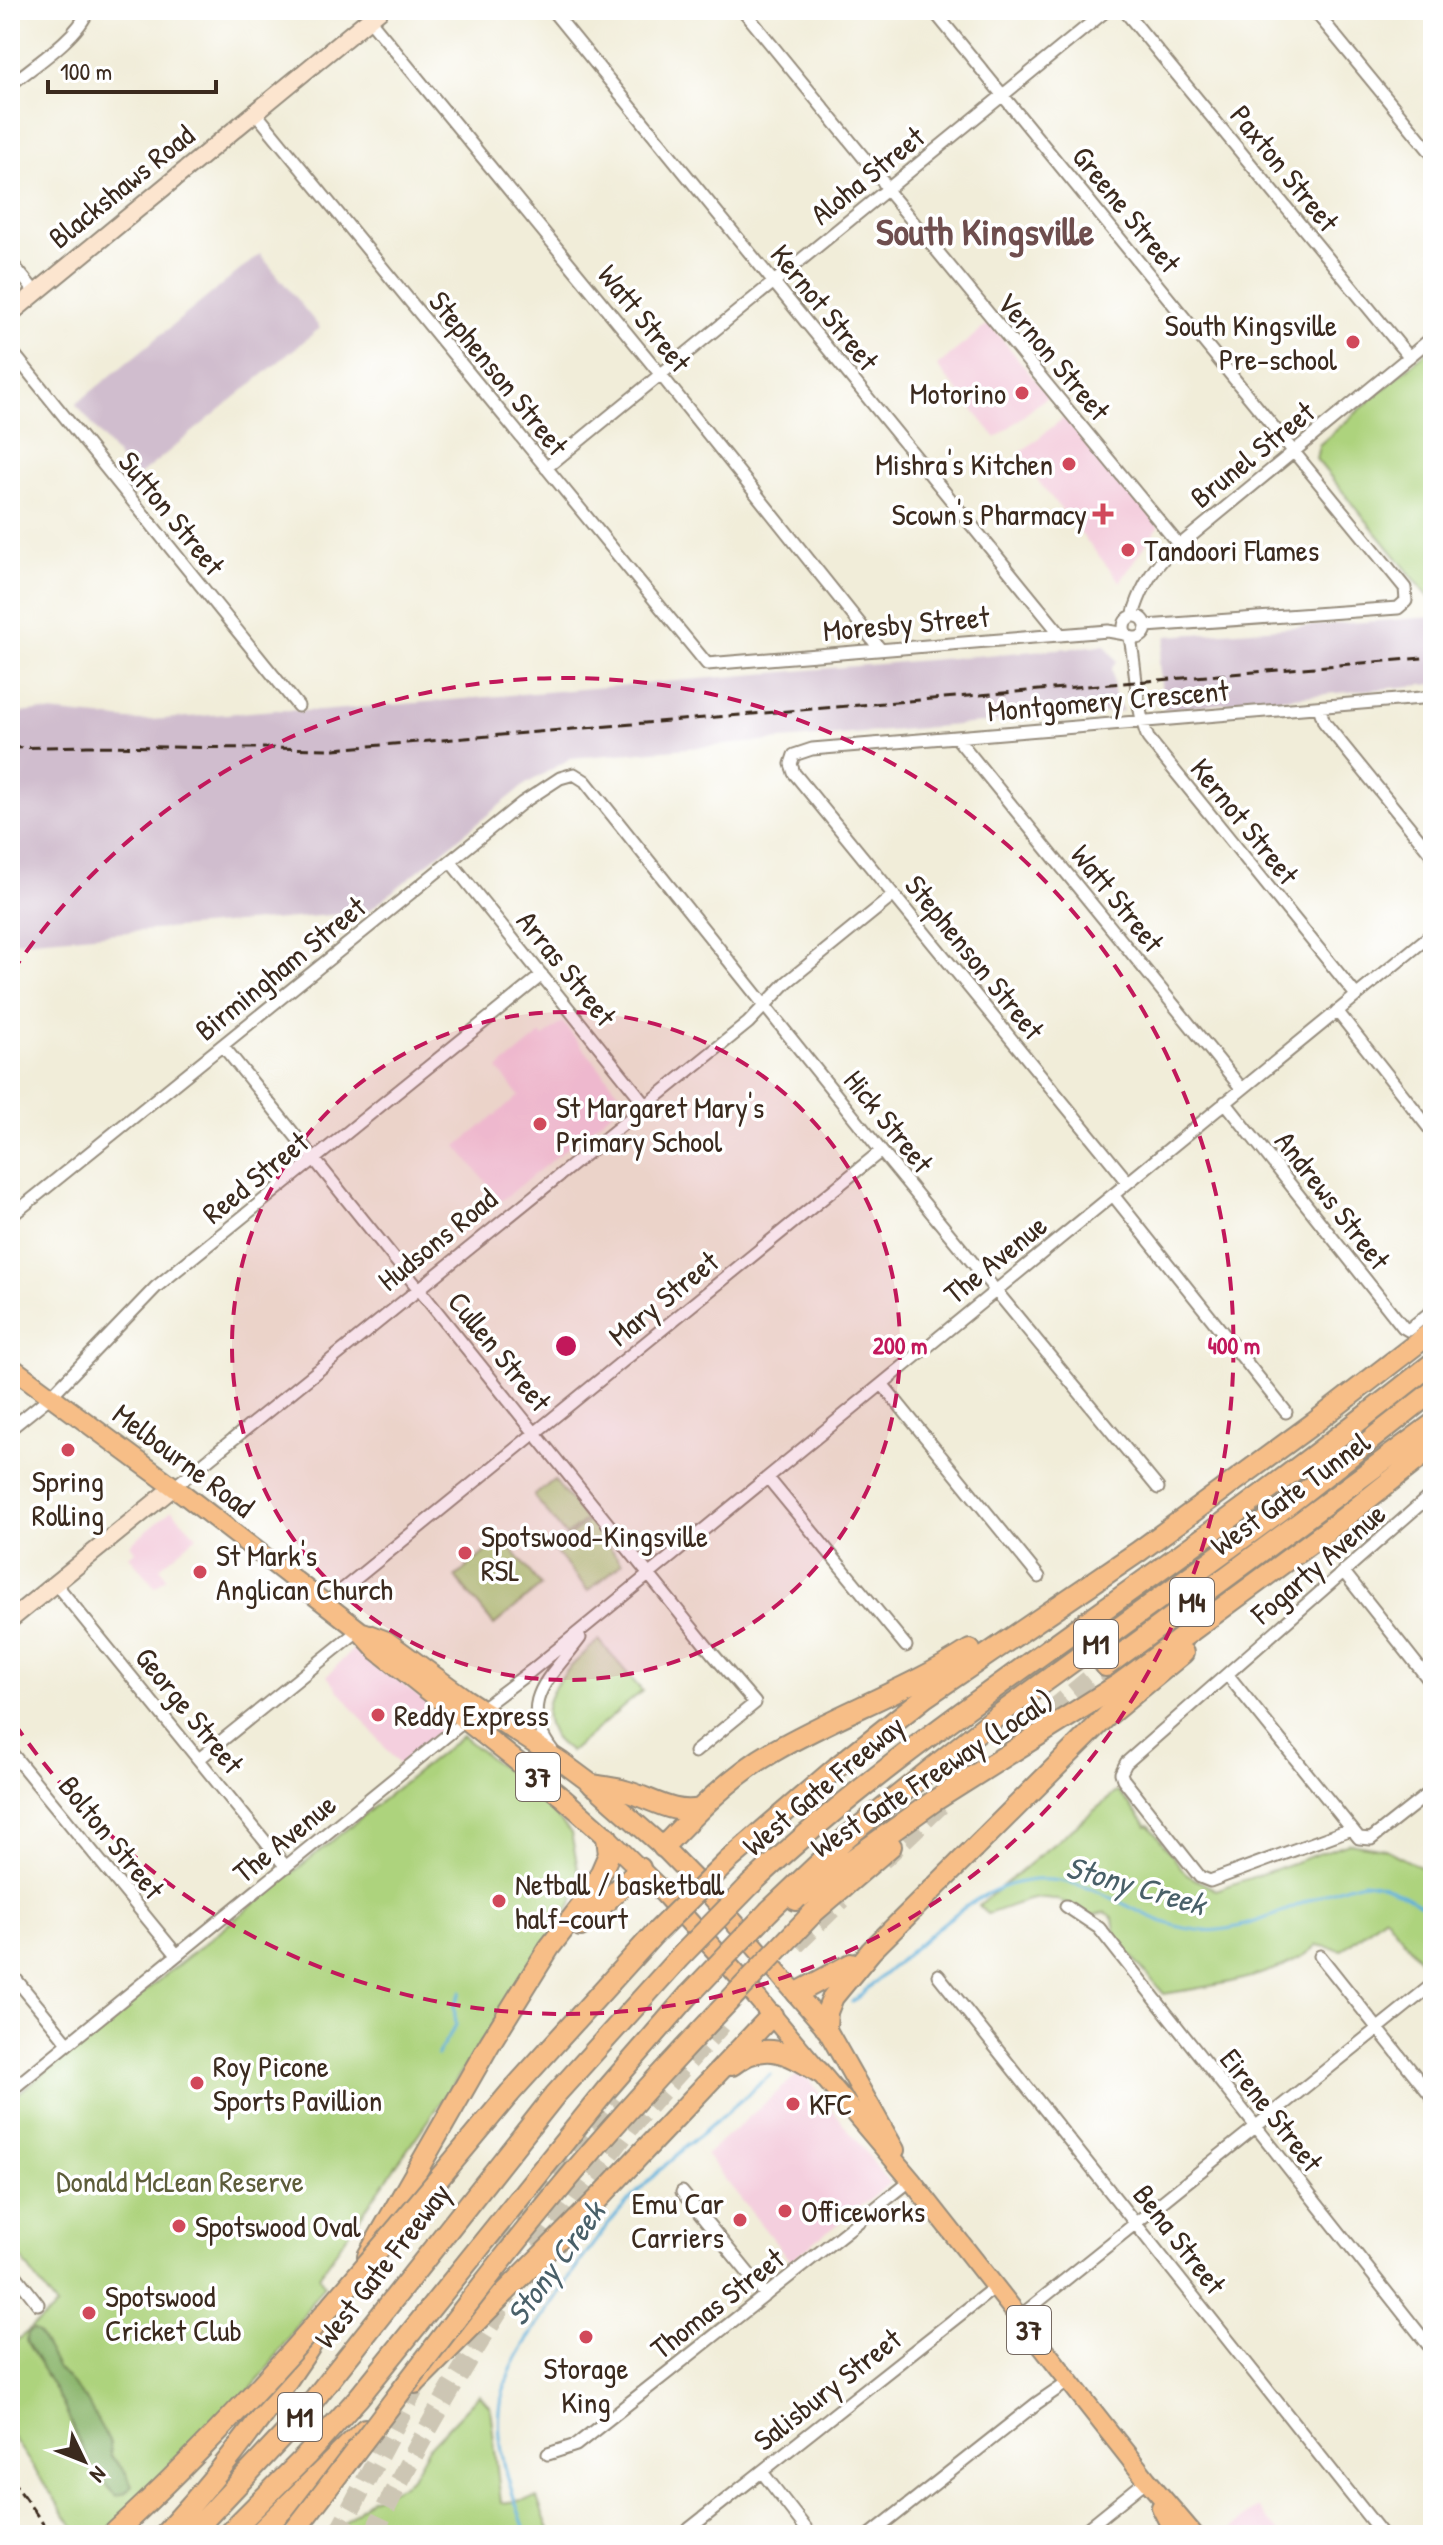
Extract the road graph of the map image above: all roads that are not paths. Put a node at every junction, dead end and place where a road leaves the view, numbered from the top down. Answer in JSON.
{"nodes":[{"id":1,"x":88,"y":10,"type":"edge"},
{"id":2,"x":552,"y":10,"type":"edge"},
{"id":3,"x":743,"y":10,"type":"edge"},
{"id":4,"x":933,"y":10,"type":"edge"},
{"id":5,"x":1107,"y":10,"type":"edge"},
{"id":6,"x":1124,"y":10,"type":"edge"},
{"id":7,"x":1314,"y":10,"type":"edge"},
{"id":8,"x":375,"y":14,"type":"edge"},
{"id":9,"x":10,"y":85,"type":"edge"},
{"id":10,"x":1003,"y":95,"type":"junction"},
{"id":11,"x":255,"y":112,"type":"junction"},
{"id":12,"x":1433,"y":155,"type":"edge"},
{"id":13,"x":887,"y":189,"type":"junction"},
{"id":14,"x":10,"y":261,"type":"edge"},
{"id":15,"x":775,"y":282,"type":"junction"},
{"id":16,"x":36,"y":293,"type":"junction"},
{"id":17,"x":10,"y":314,"type":"edge"},
{"id":18,"x":1433,"y":337,"type":"edge"},
{"id":19,"x":10,"y":349,"type":"edge"},
{"id":20,"x":1409,"y":357,"type":"junction"},
{"id":21,"x":661,"y":375,"type":"junction"},
{"id":22,"x":1294,"y":451,"type":"junction"},
{"id":23,"x":546,"y":468,"type":"junction"},
{"id":24,"x":1179,"y":545,"type":"junction"},
{"id":25,"x":1141,"y":621,"type":"junction"},
{"id":26,"x":1130,"y":634,"type":"junction"},
{"id":27,"x":1061,"y":635,"type":"junction"},
{"id":28,"x":880,"y":649,"type":"junction"},
{"id":29,"x":707,"y":664,"type":"joint"},
{"id":30,"x":1433,"y":697,"type":"edge"},
{"id":31,"x":298,"y":706,"type":"dead end"},
{"id":32,"x":1319,"y":707,"type":"junction"},
{"id":33,"x":1141,"y":721,"type":"junction"},
{"id":34,"x":956,"y":737,"type":"junction"},
{"id":35,"x":792,"y":759,"type":"joint"},
{"id":36,"x":585,"y":781,"type":"joint"},
{"id":37,"x":1433,"y":856,"type":"edge"},
{"id":38,"x":450,"y":861,"type":"junction"},
{"id":39,"x":894,"y":895,"type":"junction"},
{"id":40,"x":1433,"y":933,"type":"edge"},
{"id":41,"x":542,"y":975,"type":"junction"},
{"id":42,"x":1356,"y":995,"type":"junction"},
{"id":43,"x":765,"y":1005,"type":"junction"},
{"id":44,"x":1337,"y":1011,"type":"junction"},
{"id":45,"x":223,"y":1046,"type":"junction"},
{"id":46,"x":1242,"y":1089,"type":"junction"},
{"id":47,"x":1225,"y":1102,"type":"junction"},
{"id":48,"x":646,"y":1105,"type":"junction"},
{"id":49,"x":1433,"y":1133,"type":"edge"},
{"id":50,"x":881,"y":1151,"type":"junction"},
{"id":51,"x":315,"y":1159,"type":"junction"},
{"id":52,"x":1128,"y":1182,"type":"junction"},
{"id":53,"x":1113,"y":1195,"type":"junction"},
{"id":54,"x":10,"y":1217,"type":"edge"},
{"id":55,"x":419,"y":1289,"type":"junction"},
{"id":56,"x":995,"y":1290,"type":"junction"},
{"id":57,"x":1433,"y":1310,"type":"edge"},
{"id":58,"x":1433,"y":1331,"type":"edge"},
{"id":59,"x":1433,"y":1363,"type":"edge"},
{"id":60,"x":10,"y":1366,"type":"edge"},
{"id":61,"x":883,"y":1385,"type":"junction"},
{"id":62,"x":1433,"y":1391,"type":"edge"},
{"id":63,"x":51,"y":1396,"type":"junction"},
{"id":64,"x":1286,"y":1412,"type":"dead end"},
{"id":65,"x":1433,"y":1424,"type":"edge"},
{"id":66,"x":10,"y":1429,"type":"edge"},
{"id":67,"x":535,"y":1433,"type":"junction"},
{"id":68,"x":1433,"y":1447,"type":"edge"},
{"id":69,"x":768,"y":1478,"type":"junction"},
{"id":70,"x":1231,"y":1484,"type":"junction"},
{"id":71,"x":174,"y":1487,"type":"junction"},
{"id":72,"x":1158,"y":1488,"type":"dead end"},
{"id":73,"x":1433,"y":1493,"type":"edge"},
{"id":74,"x":1340,"y":1521,"type":"junction"},
{"id":75,"x":1343,"y":1571,"type":"junction"},
{"id":76,"x":649,"y":1575,"type":"junction"},
{"id":77,"x":1039,"y":1577,"type":"dead end"},
{"id":78,"x":55,"y":1583,"type":"junction"},
{"id":79,"x":326,"y":1603,"type":"junction"},
{"id":80,"x":10,"y":1620,"type":"edge"},
{"id":81,"x":589,"y":1624,"type":"junction"},
{"id":82,"x":360,"y":1630,"type":"junction"},
{"id":83,"x":906,"y":1646,"type":"dead end"},
{"id":84,"x":1106,"y":1666,"type":"tunnel mouth"},
{"id":85,"x":1227,"y":1674,"type":"junction"},
{"id":86,"x":1433,"y":1685,"type":"edge"},
{"id":87,"x":483,"y":1710,"type":"junction"},
{"id":88,"x":466,"y":1720,"type":"junction"},
{"id":89,"x":1045,"y":1731,"type":"junction"},
{"id":90,"x":10,"y":1751,"type":"edge"},
{"id":91,"x":695,"y":1752,"type":"dead end"},
{"id":92,"x":199,"y":1759,"type":"junction"},
{"id":93,"x":562,"y":1762,"type":"junction"},
{"id":94,"x":593,"y":1785,"type":"junction"},
{"id":95,"x":1433,"y":1790,"type":"edge"},
{"id":96,"x":700,"y":1809,"type":"junction"},
{"id":97,"x":1355,"y":1834,"type":"junction"},
{"id":98,"x":607,"y":1837,"type":"junction"},
{"id":99,"x":663,"y":1847,"type":"junction"},
{"id":100,"x":286,"y":1867,"type":"junction"},
{"id":101,"x":640,"y":1868,"type":"junction"},
{"id":102,"x":1066,"y":1906,"type":"dead end"},
{"id":103,"x":772,"y":1913,"type":"junction"},
{"id":104,"x":871,"y":1951,"type":"junction"},
{"id":105,"x":177,"y":1955,"type":"junction"},
{"id":106,"x":1320,"y":1956,"type":"dead end"},
{"id":107,"x":10,"y":1972,"type":"edge"},
{"id":108,"x":938,"y":1975,"type":"dead end"},
{"id":109,"x":1433,"y":1984,"type":"edge"},
{"id":110,"x":797,"y":1993,"type":"junction"},
{"id":111,"x":521,"y":1995,"type":"junction"},
{"id":112,"x":772,"y":2015,"type":"junction"},
{"id":113,"x":826,"y":2028,"type":"junction"},
{"id":114,"x":1378,"y":2028,"type":"junction"},
{"id":115,"x":68,"y":2043,"type":"junction"},
{"id":116,"x":819,"y":2072,"type":"junction"},
{"id":117,"x":700,"y":2090,"type":"junction"},
{"id":118,"x":10,"y":2091,"type":"edge"},
{"id":119,"x":1433,"y":2098,"type":"edge"},
{"id":120,"x":1255,"y":2127,"type":"junction"},
{"id":121,"x":911,"y":2180,"type":"junction"},
{"id":122,"x":682,"y":2192,"type":"dead end"},
{"id":123,"x":1136,"y":2223,"type":"junction"},
{"id":124,"x":10,"y":2268,"type":"edge"},
{"id":125,"x":995,"y":2287,"type":"junction"},
{"id":126,"x":766,"y":2295,"type":"junction"},
{"id":127,"x":38,"y":2304,"type":"dead end"},
{"id":128,"x":1019,"y":2317,"type":"junction"},
{"id":129,"x":1433,"y":2351,"type":"edge"},
{"id":130,"x":1069,"y":2381,"type":"junction"},
{"id":131,"x":548,"y":2454,"type":"dead end"},
{"id":132,"x":762,"y":2472,"type":"junction"},
{"id":133,"x":1147,"y":2480,"type":"junction"},
{"id":134,"x":689,"y":2529,"type":"dead end"},
{"id":135,"x":112,"y":2535,"type":"edge"},
{"id":136,"x":164,"y":2535,"type":"edge"},
{"id":137,"x":190,"y":2535,"type":"edge"},
{"id":138,"x":227,"y":2535,"type":"edge"},
{"id":139,"x":257,"y":2535,"type":"edge"},
{"id":140,"x":291,"y":2535,"type":"edge"},
{"id":141,"x":811,"y":2535,"type":"edge"},
{"id":142,"x":870,"y":2535,"type":"edge"},
{"id":143,"x":1079,"y":2535,"type":"edge"},
{"id":144,"x":1175,"y":2535,"type":"edge"},
{"id":145,"x":1194,"y":2535,"type":"edge"},
{"id":146,"x":1383,"y":2535,"type":"edge"}],
"edges":[{"from":1,"to":9,"type":"street"},
{"from":2,"to":15,"type":"street","name":"Kernot Street"},
{"from":3,"to":13,"type":"street","name":"Vernon Street"},
{"from":4,"to":10,"type":"street","name":"Greene Street"},
{"from":5,"to":10,"type":"street","name":"Aloha Street"},
{"from":6,"to":20,"type":"street","name":"Paxton Street"},
{"from":7,"to":12,"type":"street"},
{"from":8,"to":11,"type":"main road","name":"Blackshaws Road"},
{"from":8,"to":21,"type":"street","name":"Watt Street"},
{"from":10,"to":13,"type":"street","name":"Aloha Street"},
{"from":10,"to":22,"type":"street","name":"Greene Street"},
{"from":11,"to":16,"type":"main road","name":"Blackshaws Road"},
{"from":11,"to":23,"type":"street","name":"Stephenson Street"},
{"from":13,"to":15,"type":"street","name":"Aloha Street"},
{"from":13,"to":24,"type":"street","name":"Vernon Street"},
{"from":14,"to":16,"type":"street"},
{"from":15,"to":21,"type":"street","name":"Aloha Street"},
{"from":15,"to":27,"type":"street","name":"Kernot Street"},
{"from":16,"to":17,"type":"main road","name":"Blackshaws Road"},
{"from":18,"to":20,"type":"street","name":"Brunel Street"},
{"from":19,"to":31,"type":"street","name":"Sutton Street"},
{"from":20,"to":22,"type":"street","name":"Brunel Street"},
{"from":21,"to":23,"type":"street","name":"Aloha Street"},
{"from":21,"to":28,"type":"street","name":"Watt Street"},
{"from":22,"to":24,"type":"street","name":"Brunel Street"},
{"from":22,"to":25,"type":"street","name":"Greene Street"},
{"from":23,"to":29,"type":"street","name":"Stephenson Street"},
{"from":24,"to":25,"type":"street","name":"Brunel Street"},
{"from":25,"to":26,"type":"street"},
{"from":25,"to":26,"type":"street"},
{"from":26,"to":27,"type":"street","name":"Moresby Street"},
{"from":26,"to":33,"type":"street","name":"Kernot Street"},
{"from":27,"to":28,"type":"street","name":"Moresby Street"},
{"from":28,"to":29,"type":"street","name":"Moresby Street"},
{"from":30,"to":32,"type":"street","name":"Montgomery Crescent"},
{"from":32,"to":33,"type":"street","name":"Montgomery Crescent"},
{"from":32,"to":37,"type":"street"},
{"from":33,"to":34,"type":"street","name":"Montgomery Crescent"},
{"from":33,"to":42,"type":"street","name":"Kernot Street"},
{"from":34,"to":35,"type":"street","name":"Montgomery Crescent"},
{"from":34,"to":46,"type":"street","name":"Watt Street"},
{"from":35,"to":39,"type":"street","name":"Stephenson Street"},
{"from":36,"to":38,"type":"street","name":"Birmingham Street"},
{"from":36,"to":43,"type":"street","name":"Hick Street"},
{"from":38,"to":41,"type":"street","name":"Arras Street"},
{"from":38,"to":45,"type":"street","name":"Birmingham Street"},
{"from":39,"to":43,"type":"street","name":"Hudsons Road"},
{"from":39,"to":52,"type":"street","name":"Stephenson Street"},
{"from":40,"to":42,"type":"street","name":"The Avenue"},
{"from":41,"to":48,"type":"street","name":"Arras Street"},
{"from":41,"to":51,"type":"street","name":"Reed Street"},
{"from":42,"to":44,"type":"street","name":"The Avenue"},
{"from":43,"to":48,"type":"street","name":"Hudsons Road"},
{"from":43,"to":50,"type":"street","name":"Hick Street"},
{"from":44,"to":46,"type":"street","name":"The Avenue"},
{"from":44,"to":49,"type":"street"},
{"from":45,"to":51,"type":"street","name":"Cullen Street"},
{"from":45,"to":54,"type":"street","name":"Birmingham Street"},
{"from":46,"to":47,"type":"street","name":"The Avenue"},
{"from":47,"to":52,"type":"street","name":"The Avenue"},
{"from":47,"to":57,"type":"street","name":"Andrews Street"},
{"from":48,"to":55,"type":"street","name":"Hudsons Road"},
{"from":50,"to":56,"type":"street","name":"Hick Street"},
{"from":50,"to":67,"type":"street","name":"Mary Street"},
{"from":51,"to":55,"type":"street","name":"Cullen Street"},
{"from":51,"to":63,"type":"street","name":"Reed Street"},
{"from":52,"to":53,"type":"street","name":"The Avenue"},
{"from":53,"to":56,"type":"street","name":"The Avenue"},
{"from":53,"to":64,"type":"street"},
{"from":55,"to":67,"type":"street","name":"Cullen Street"},
{"from":55,"to":71,"type":"street","name":"Hudsons Road"},
{"from":56,"to":61,"type":"street","name":"The Avenue"},
{"from":56,"to":72,"type":"street","name":"Hick Street"},
{"from":58,"to":70,"type":"highway","number":"M1"},
{"from":59,"to":137,"type":"highway","name":"West Gate Freeway","number":"M1","bridge":true},
{"from":60,"to":63,"type":"main road","name":"Melbourne Road","number":"37"},
{"from":61,"to":69,"type":"street","name":"The Avenue"},
{"from":61,"to":77,"type":"street"},
{"from":62,"to":103,"type":"highway","number":"M1"},
{"from":63,"to":66,"type":"street","name":"Reed Street"},
{"from":63,"to":71,"type":"main road","name":"Melbourne Road","number":"37"},
{"from":65,"to":84,"type":"highway","name":"West Gate Tunnel","number":"M4"},
{"from":67,"to":76,"type":"street","name":"Cullen Street"},
{"from":67,"to":79,"type":"street","name":"Mary Street"},
{"from":68,"to":74,"type":"highway","name":"West Gate Freeway (Local)","number":"M1"},
{"from":69,"to":76,"type":"street","name":"The Avenue"},
{"from":69,"to":83,"type":"street"},
{"from":70,"to":96,"type":"highway"},
{"from":70,"to":135,"type":"highway","number":"M1","bridge":true},
{"from":71,"to":78,"type":"main road","name":"Hudsons Road"},
{"from":71,"to":79,"type":"main road","name":"Melbourne Road","number":"37"},
{"from":73,"to":75,"type":"street","name":"Fogarty Avenue"},
{"from":74,"to":89,"type":"highway","name":"West Gate Freeway (Local)","number":"M1"},
{"from":74,"to":104,"type":"highway"},
{"from":75,"to":85,"type":"street","name":"Fogarty Avenue"},
{"from":75,"to":86,"type":"street"},
{"from":76,"to":81,"type":"street","name":"The Avenue"},
{"from":76,"to":91,"type":"street","name":"Cullen Street"},
{"from":78,"to":80,"type":"main road","name":"Hudsons Road"},
{"from":78,"to":92,"type":"street","name":"George Street"},
{"from":79,"to":82,"type":"main road","name":"Melbourne Road","number":"37"},
{"from":81,"to":87,"type":"street","name":"The Avenue"},
{"from":81,"to":93,"type":"street","name":"The Avenue"},
{"from":82,"to":87,"type":"main road","name":"Melbourne Road","number":"37"},
{"from":82,"to":88,"type":"main road","name":"Melbourne Road","number":"37"},
{"from":82,"to":92,"type":"street"},
{"from":85,"to":97,"type":"street"},
{"from":85,"to":97,"type":"street","name":"Fogarty Avenue"},
{"from":87,"to":88,"type":"street","name":"The Avenue"},
{"from":87,"to":93,"type":"main road","name":"Melbourne Road","number":"37"},
{"from":88,"to":98,"type":"main road","name":"Melbourne Road","number":"37"},
{"from":88,"to":100,"type":"street","name":"The Avenue"},
{"from":89,"to":103,"type":"highway","name":"West Gate Freeway (Local)","number":"M1"},
{"from":89,"to":140,"type":"highway","bridge":true},
{"from":90,"to":105,"type":"street","name":"Bolton Street"},
{"from":92,"to":100,"type":"street","name":"George Street"},
{"from":93,"to":94,"type":"main road","name":"Melbourne Road","number":"37"},
{"from":94,"to":96,"type":"highway"},
{"from":94,"to":99,"type":"main road","name":"Melbourne Road","number":"37"},
{"from":95,"to":97,"type":"street"},
{"from":96,"to":99,"type":"highway"},
{"from":98,"to":101,"type":"main road","name":"Melbourne Road","number":"37"},
{"from":98,"to":111,"type":"highway"},
{"from":99,"to":101,"type":"main road"},
{"from":99,"to":110,"type":"main road","number":"37"},
{"from":100,"to":105,"type":"street","name":"The Avenue"},
{"from":101,"to":111,"type":"highway"},
{"from":101,"to":112,"type":"main road","name":"Melbourne Road","number":"37"},
{"from":102,"to":120,"type":"street","name":"Eirene Street"},
{"from":103,"to":138,"type":"highway","name":"West Gate Freeway (Local)","number":"M1","bridge":true},
{"from":104,"to":110,"type":"highway"},
{"from":104,"to":113,"type":"highway"},
{"from":105,"to":115,"type":"street","name":"The Avenue"},
{"from":106,"to":114,"type":"street"},
{"from":107,"to":115,"type":"street"},
{"from":108,"to":123,"type":"street","name":"Bena Street"},
{"from":109,"to":114,"type":"street"},
{"from":110,"to":112,"type":"main road"},
{"from":110,"to":113,"type":"main road","number":"37"},
{"from":111,"to":136,"type":"highway"},
{"from":112,"to":116,"type":"main road","number":"37"},
{"from":112,"to":117,"type":"highway"},
{"from":113,"to":121,"type":"main road","number":"37"},
{"from":114,"to":119,"type":"street"},
{"from":114,"to":120,"type":"street"},
{"from":115,"to":118,"type":"street","name":"The Avenue"},
{"from":116,"to":117,"type":"highway"},
{"from":116,"to":121,"type":"main road","number":"37"},
{"from":117,"to":139,"type":"highway"},
{"from":120,"to":123,"type":"street"},
{"from":120,"to":129,"type":"street","name":"Eirene Street"},
{"from":121,"to":125,"type":"main road","number":"37"},
{"from":121,"to":126,"type":"street","name":"Thomas Street"},
{"from":122,"to":126,"type":"street"},
{"from":123,"to":128,"type":"street"},
{"from":123,"to":146,"type":"street","name":"Bena Street"},
{"from":124,"to":127,"type":"street"},
{"from":125,"to":128,"type":"main road","number":"37"},
{"from":125,"to":132,"type":"street","name":"Salisbury Street"},
{"from":126,"to":131,"type":"street","name":"Thomas Street"},
{"from":128,"to":130,"type":"main road","number":"37"},
{"from":130,"to":133,"type":"main road","number":"37"},
{"from":130,"to":142,"type":"street"},
{"from":132,"to":134,"type":"street","name":"Salisbury Street"},
{"from":132,"to":141,"type":"street"},
{"from":133,"to":143,"type":"street"},
{"from":133,"to":144,"type":"main road","number":"37"},
{"from":133,"to":145,"type":"main road","number":"37"}]}
